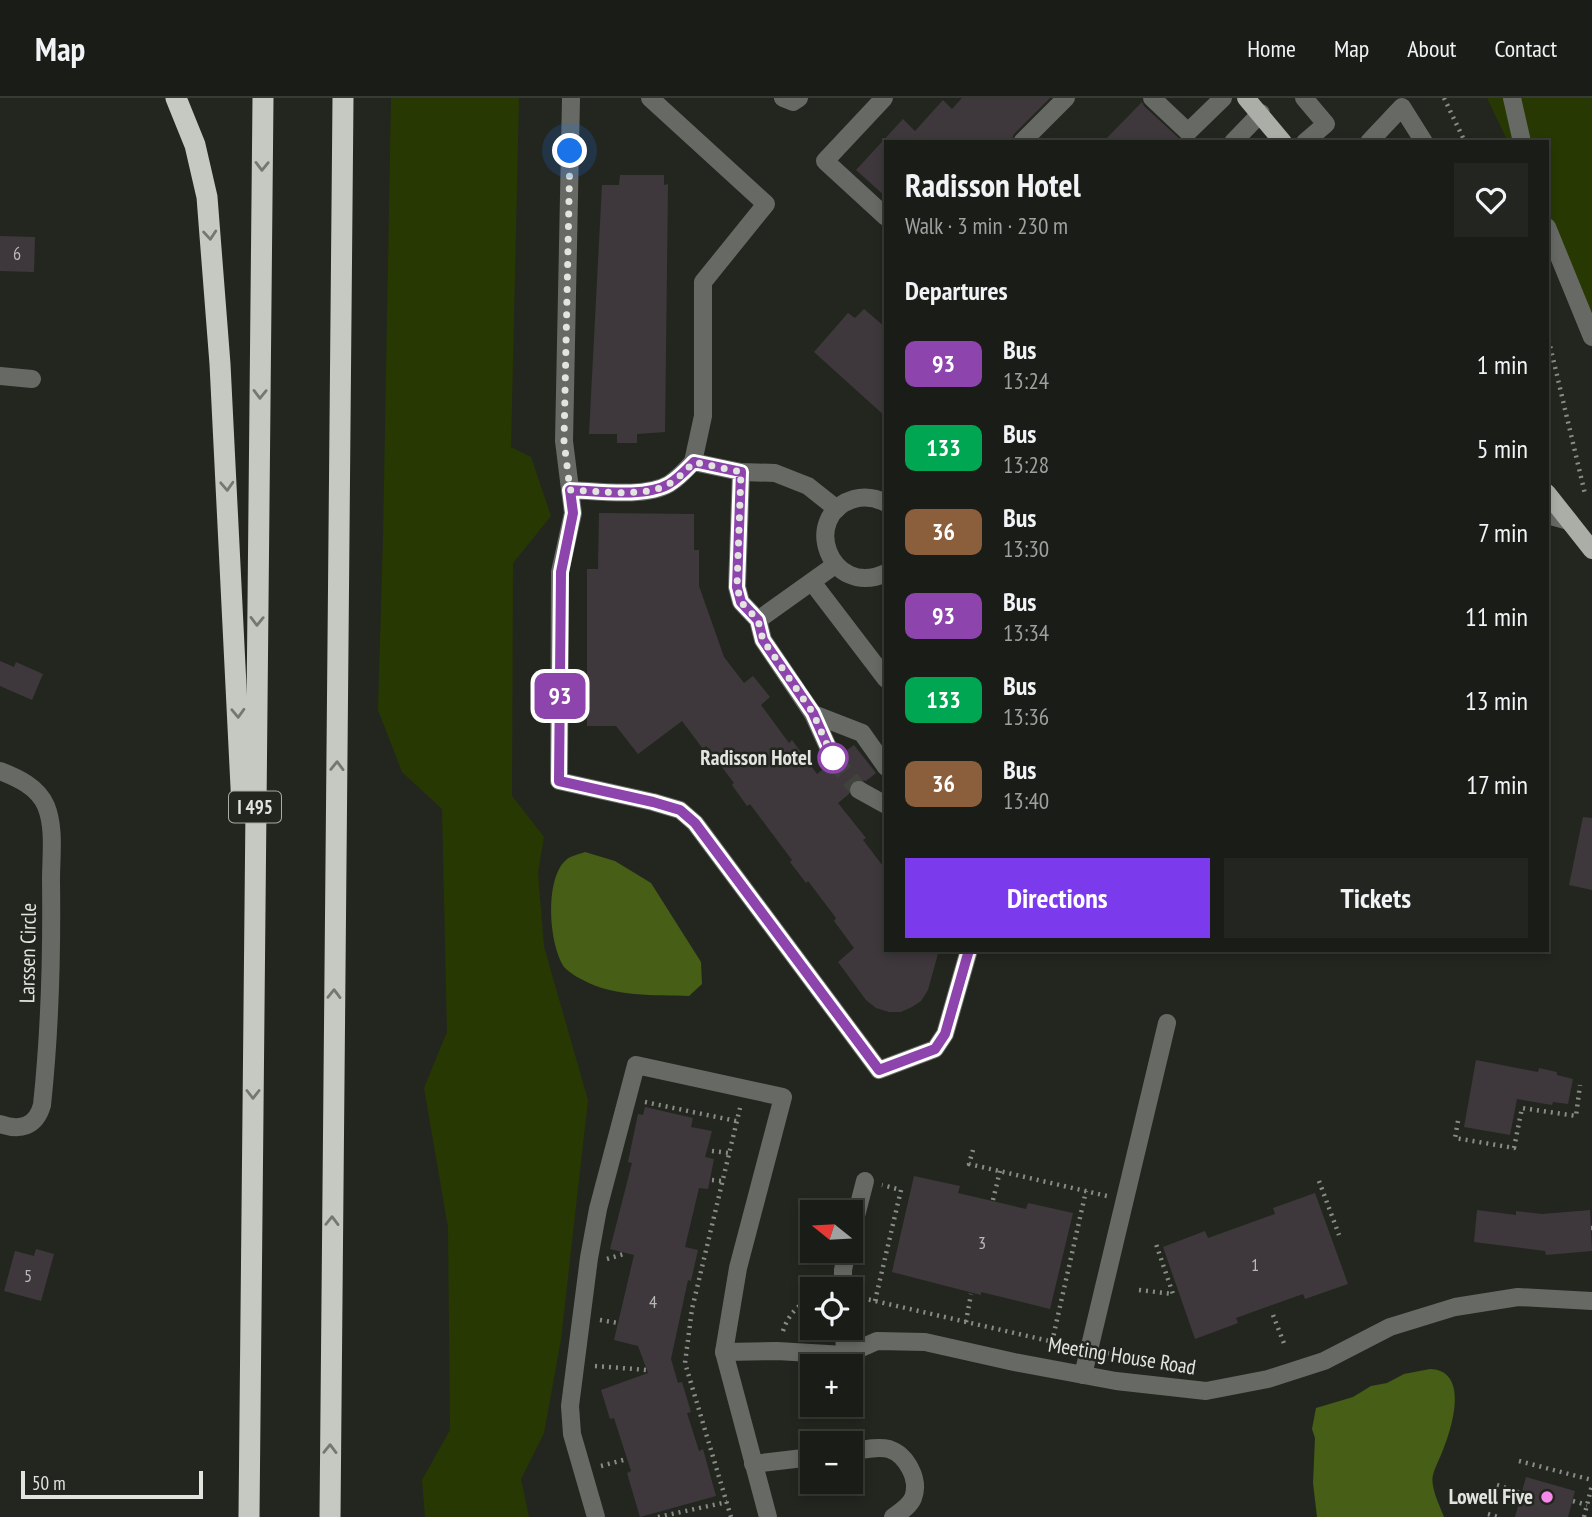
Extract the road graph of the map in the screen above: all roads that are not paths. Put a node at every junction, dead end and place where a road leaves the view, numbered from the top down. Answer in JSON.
{"nodes":[{"id":1,"x":176,"y":98,"type":"edge"},
{"id":2,"x":263,"y":98,"type":"edge"},
{"id":3,"x":343,"y":98,"type":"edge"},
{"id":4,"x":570,"y":98,"type":"edge"},
{"id":5,"x":650,"y":98,"type":"edge"},
{"id":6,"x":783,"y":98,"type":"edge"},
{"id":7,"x":799,"y":98,"type":"edge"},
{"id":8,"x":884,"y":98,"type":"edge"},
{"id":9,"x":1066,"y":98,"type":"edge"},
{"id":10,"x":1152,"y":98,"type":"edge"},
{"id":11,"x":1223,"y":98,"type":"edge"},
{"id":12,"x":1246,"y":98,"type":"edge"},
{"id":13,"x":1304,"y":98,"type":"edge"},
{"id":14,"x":1512,"y":98,"type":"edge"},
{"id":15,"x":1261,"y":113,"type":"junction"},
{"id":16,"x":1184,"y":137,"type":"edge"},
{"id":17,"x":1025,"y":140,"type":"edge"},
{"id":18,"x":1235,"y":140,"type":"edge"},
{"id":19,"x":1281,"y":140,"type":"edge"},
{"id":20,"x":1307,"y":140,"type":"edge"},
{"id":21,"x":1371,"y":140,"type":"edge"},
{"id":22,"x":1423,"y":140,"type":"edge"},
{"id":23,"x":1522,"y":140,"type":"edge"},
{"id":24,"x":884,"y":216,"type":"edge"},
{"id":25,"x":1549,"y":232,"type":"edge"},
{"id":26,"x":1592,"y":337,"type":"edge"},
{"id":27,"x":0,"y":376,"type":"edge"},
{"id":28,"x":32,"y":379,"type":"dead end"},
{"id":29,"x":694,"y":462,"type":"junction"},
{"id":30,"x":741,"y":472,"type":"junction"},
{"id":31,"x":570,"y":490,"type":"junction"},
{"id":32,"x":1549,"y":496,"type":"edge"},
{"id":33,"x":884,"y":502,"type":"edge"},
{"id":34,"x":837,"y":509,"type":"junction"},
{"id":35,"x":1549,"y":516,"type":"edge"},
{"id":36,"x":1569,"y":521,"type":"junction"},
{"id":37,"x":1592,"y":550,"type":"edge"},
{"id":38,"x":835,"y":565,"type":"junction"},
{"id":39,"x":882,"y":579,"type":"edge"},
{"id":40,"x":812,"y":582,"type":"junction"},
{"id":41,"x":758,"y":620,"type":"junction"},
{"id":42,"x":884,"y":676,"type":"edge"},
{"id":43,"x":813,"y":713,"type":"junction"},
{"id":44,"x":833,"y":758,"type":"tunnel mouth"},
{"id":45,"x":884,"y":764,"type":"edge"},
{"id":46,"x":0,"y":771,"type":"edge"},
{"id":47,"x":859,"y":790,"type":"tunnel mouth"},
{"id":48,"x":884,"y":805,"type":"edge"},
{"id":49,"x":968,"y":952,"type":"edge"},
{"id":50,"x":1167,"y":1023,"type":"dead end"},
{"id":51,"x":253,"y":1065,"type":"junction"},
{"id":52,"x":0,"y":1124,"type":"edge"},
{"id":53,"x":873,"y":1183,"type":"road end"},
{"id":54,"x":863,"y":1207,"type":"edge"},
{"id":55,"x":1592,"y":1301,"type":"edge"},
{"id":56,"x":724,"y":1352,"type":"junction"},
{"id":57,"x":822,"y":1354,"type":"edge"},
{"id":58,"x":847,"y":1354,"type":"edge"},
{"id":59,"x":1083,"y":1375,"type":"junction"},
{"id":60,"x":863,"y":1450,"type":"edge"},
{"id":61,"x":800,"y":1458,"type":"edge"},
{"id":62,"x":753,"y":1464,"type":"junction"},
{"id":63,"x":249,"y":1517,"type":"edge"},
{"id":64,"x":330,"y":1517,"type":"edge"},
{"id":65,"x":596,"y":1517,"type":"edge"},
{"id":66,"x":768,"y":1517,"type":"edge"},
{"id":67,"x":893,"y":1517,"type":"edge"}],
"edges":[{"from":1,"to":51,"type":"highway","one_way":true},
{"from":2,"to":51,"type":"highway","number":"I 495","one_way":true},
{"from":64,"to":3,"type":"highway","one_way":true},
{"from":4,"to":31,"type":"street"},
{"from":5,"to":29,"type":"street"},
{"from":6,"to":7,"type":"street"},
{"from":8,"to":24,"type":"street"},
{"from":9,"to":17,"type":"street"},
{"from":10,"to":16,"type":"street"},
{"from":11,"to":16,"type":"street"},
{"from":12,"to":15,"type":"main road"},
{"from":13,"to":20,"type":"street"},
{"from":14,"to":23,"type":"street"},
{"from":15,"to":18,"type":"street"},
{"from":15,"to":19,"type":"main road"},
{"from":21,"to":22,"type":"street"},
{"from":25,"to":26,"type":"street"},
{"from":27,"to":28,"type":"street"},
{"from":29,"to":30,"type":"street"},
{"from":29,"to":31,"type":"street"},
{"from":30,"to":34,"type":"street"},
{"from":30,"to":41,"type":"street"},
{"from":31,"to":49,"type":"street"},
{"from":32,"to":36,"type":"main road"},
{"from":33,"to":34,"type":"street"},
{"from":34,"to":38,"type":"street"},
{"from":35,"to":36,"type":"street"},
{"from":36,"to":37,"type":"main road"},
{"from":38,"to":39,"type":"street"},
{"from":38,"to":40,"type":"street"},
{"from":40,"to":41,"type":"street"},
{"from":40,"to":42,"type":"street"},
{"from":41,"to":43,"type":"street"},
{"from":43,"to":44,"type":"street"},
{"from":43,"to":45,"type":"street"},
{"from":46,"to":52,"type":"street","name":"Larssen Circle"},
{"from":47,"to":48,"type":"street"},
{"from":50,"to":59,"type":"street"},
{"from":51,"to":63,"type":"highway","number":"I 495","one_way":true},
{"from":53,"to":54,"type":"street"},
{"from":55,"to":59,"type":"street","name":"Meeting House Road"},
{"from":56,"to":57,"type":"street"},
{"from":56,"to":62,"type":"street"},
{"from":56,"to":65,"type":"street"},
{"from":58,"to":59,"type":"street","name":"Meeting House Road"},
{"from":60,"to":67,"type":"street"},
{"from":61,"to":62,"type":"street"},
{"from":62,"to":66,"type":"street"}]}
